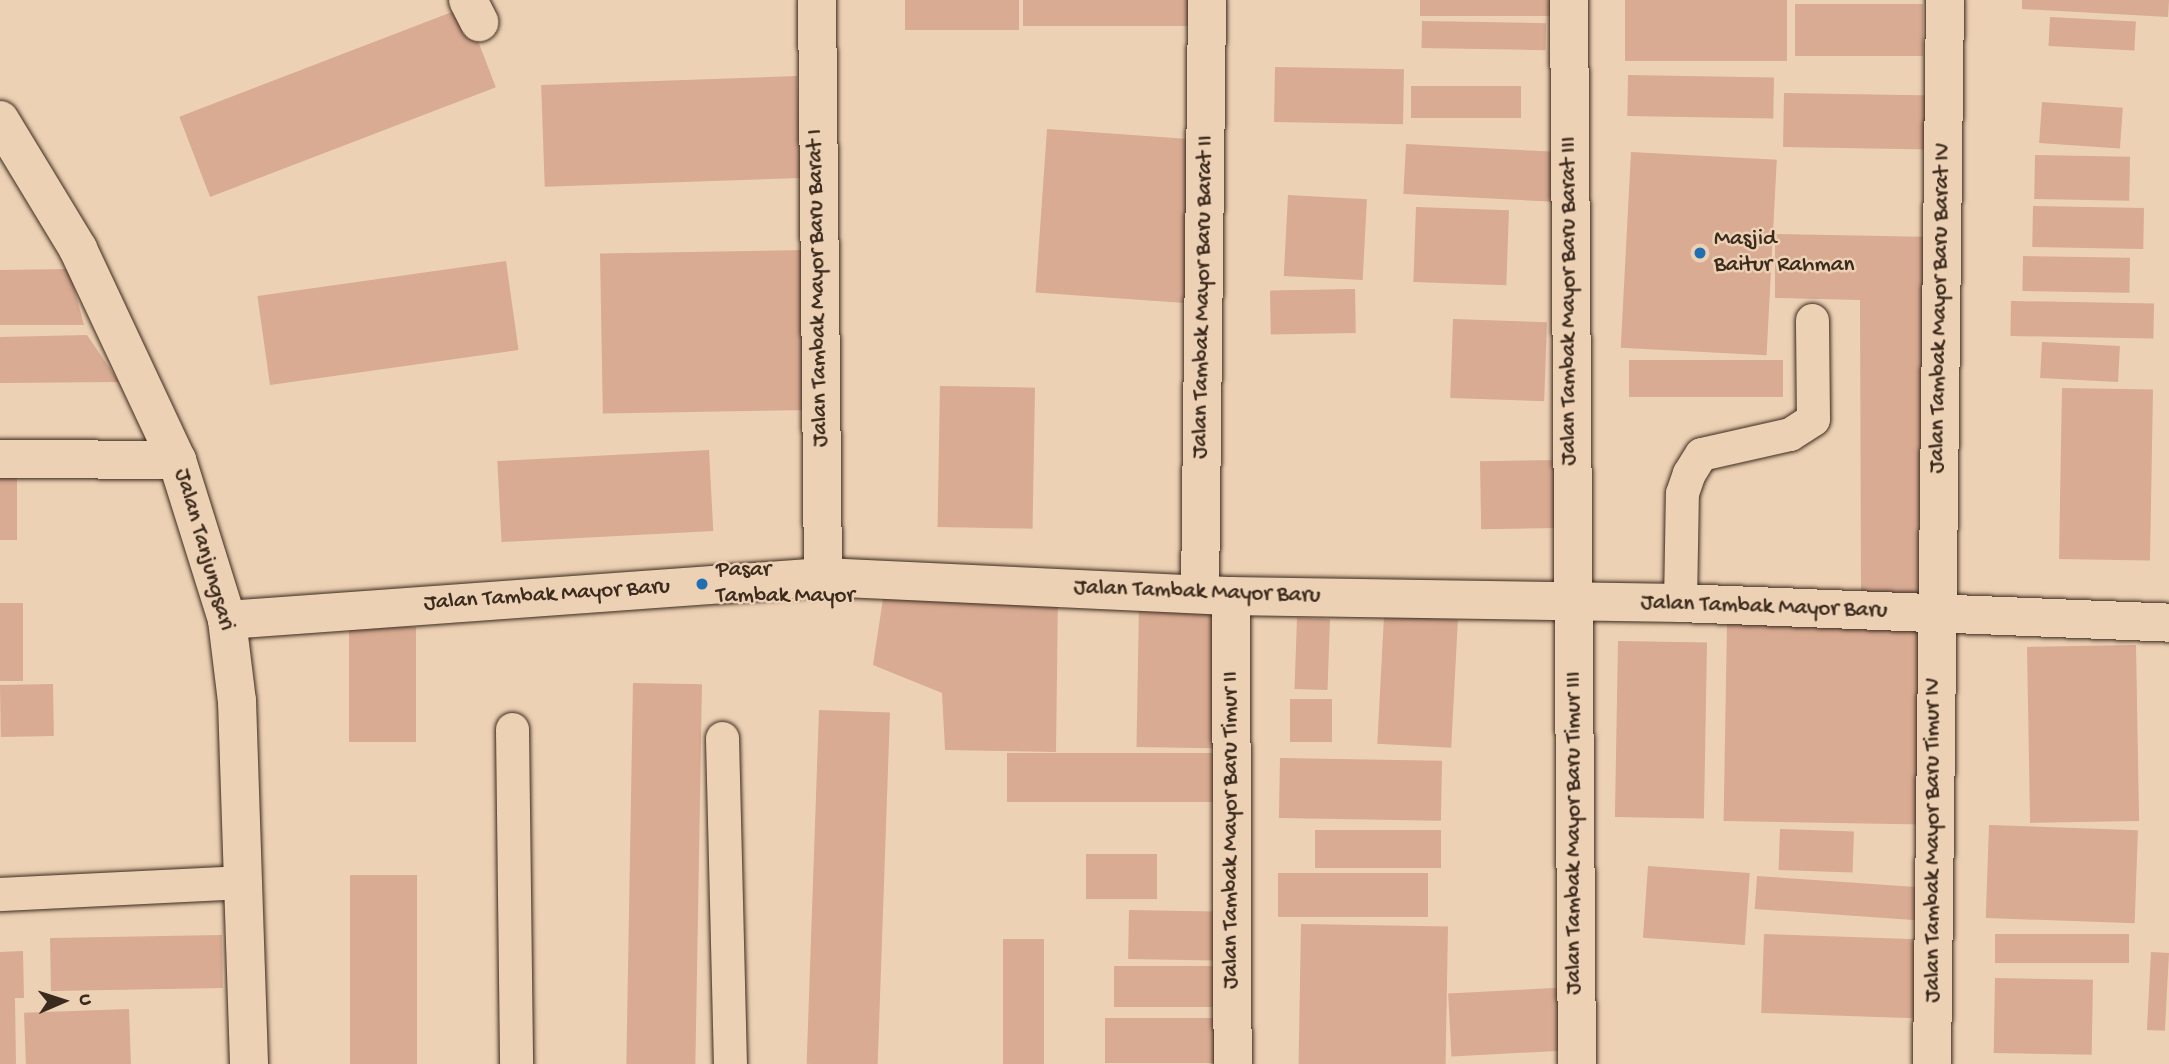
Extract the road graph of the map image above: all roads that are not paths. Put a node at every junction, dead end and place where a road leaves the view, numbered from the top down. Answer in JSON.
{"nodes":[{"id":1,"x":817,"y":0,"type":"edge"},
{"id":2,"x":1207,"y":0,"type":"edge"},
{"id":3,"x":1569,"y":0,"type":"edge"},
{"id":4,"x":1945,"y":0,"type":"edge"},
{"id":5,"x":0,"y":120,"type":"edge"},
{"id":6,"x":1812,"y":320,"type":"dead end"},
{"id":7,"x":0,"y":459,"type":"edge"},
{"id":8,"x":177,"y":460,"type":"junction"},
{"id":9,"x":823,"y":577,"type":"junction"},
{"id":10,"x":1216,"y":595,"type":"junction"},
{"id":11,"x":1572,"y":602,"type":"junction"},
{"id":12,"x":1680,"y":603,"type":"junction"},
{"id":13,"x":1936,"y":615,"type":"junction"},
{"id":14,"x":227,"y":620,"type":"junction"},
{"id":15,"x":2169,"y":623,"type":"edge"},
{"id":16,"x":512,"y":729,"type":"dead end"},
{"id":17,"x":722,"y":738,"type":"dead end"},
{"id":18,"x":243,"y":882,"type":"junction"},
{"id":19,"x":0,"y":894,"type":"edge"},
{"id":20,"x":249,"y":1064,"type":"edge"},
{"id":21,"x":516,"y":1064,"type":"edge"},
{"id":22,"x":730,"y":1064,"type":"edge"},
{"id":23,"x":1233,"y":1064,"type":"edge"},
{"id":24,"x":1577,"y":1064,"type":"edge"},
{"id":25,"x":1932,"y":1064,"type":"edge"}],
"edges":[{"from":1,"to":9,"type":"street","name":"Jalan Tambak Mayor Baru Barat I"},
{"from":2,"to":10,"type":"street","name":"Jalan Tambak Mayor Baru Barat II"},
{"from":3,"to":11,"type":"street","name":"Jalan Tambak Mayor Baru Barat III"},
{"from":4,"to":13,"type":"street","name":"Jalan Tambak Mayor Baru Barat IV"},
{"from":5,"to":8,"type":"street","name":"Jalan Tanjungsari"},
{"from":6,"to":12,"type":"lane"},
{"from":7,"to":8,"type":"street"},
{"from":8,"to":14,"type":"street","name":"Jalan Tanjungsari"},
{"from":9,"to":10,"type":"street","name":"Jalan Tambak Mayor Baru"},
{"from":9,"to":14,"type":"street","name":"Jalan Tambak Mayor Baru"},
{"from":10,"to":11,"type":"street","name":"Jalan Tambak Mayor Baru"},
{"from":10,"to":23,"type":"street","name":"Jalan Tambak Mayor Baru Timur II"},
{"from":11,"to":12,"type":"street","name":"Jalan Tambak Mayor Baru"},
{"from":11,"to":24,"type":"street","name":"Jalan Tambak Mayor Baru Timur III"},
{"from":12,"to":13,"type":"street","name":"Jalan Tambak Mayor Baru"},
{"from":13,"to":15,"type":"street","name":"Jalan Tambak Mayor Baru"},
{"from":13,"to":25,"type":"street","name":"Jalan Tambak Mayor Baru Timur IV"},
{"from":14,"to":18,"type":"street","name":"Jalan Tanjungsari"},
{"from":16,"to":21,"type":"lane"},
{"from":17,"to":22,"type":"lane"},
{"from":18,"to":19,"type":"lane"},
{"from":18,"to":20,"type":"street","name":"Jalan Tanjungsari"}]}
